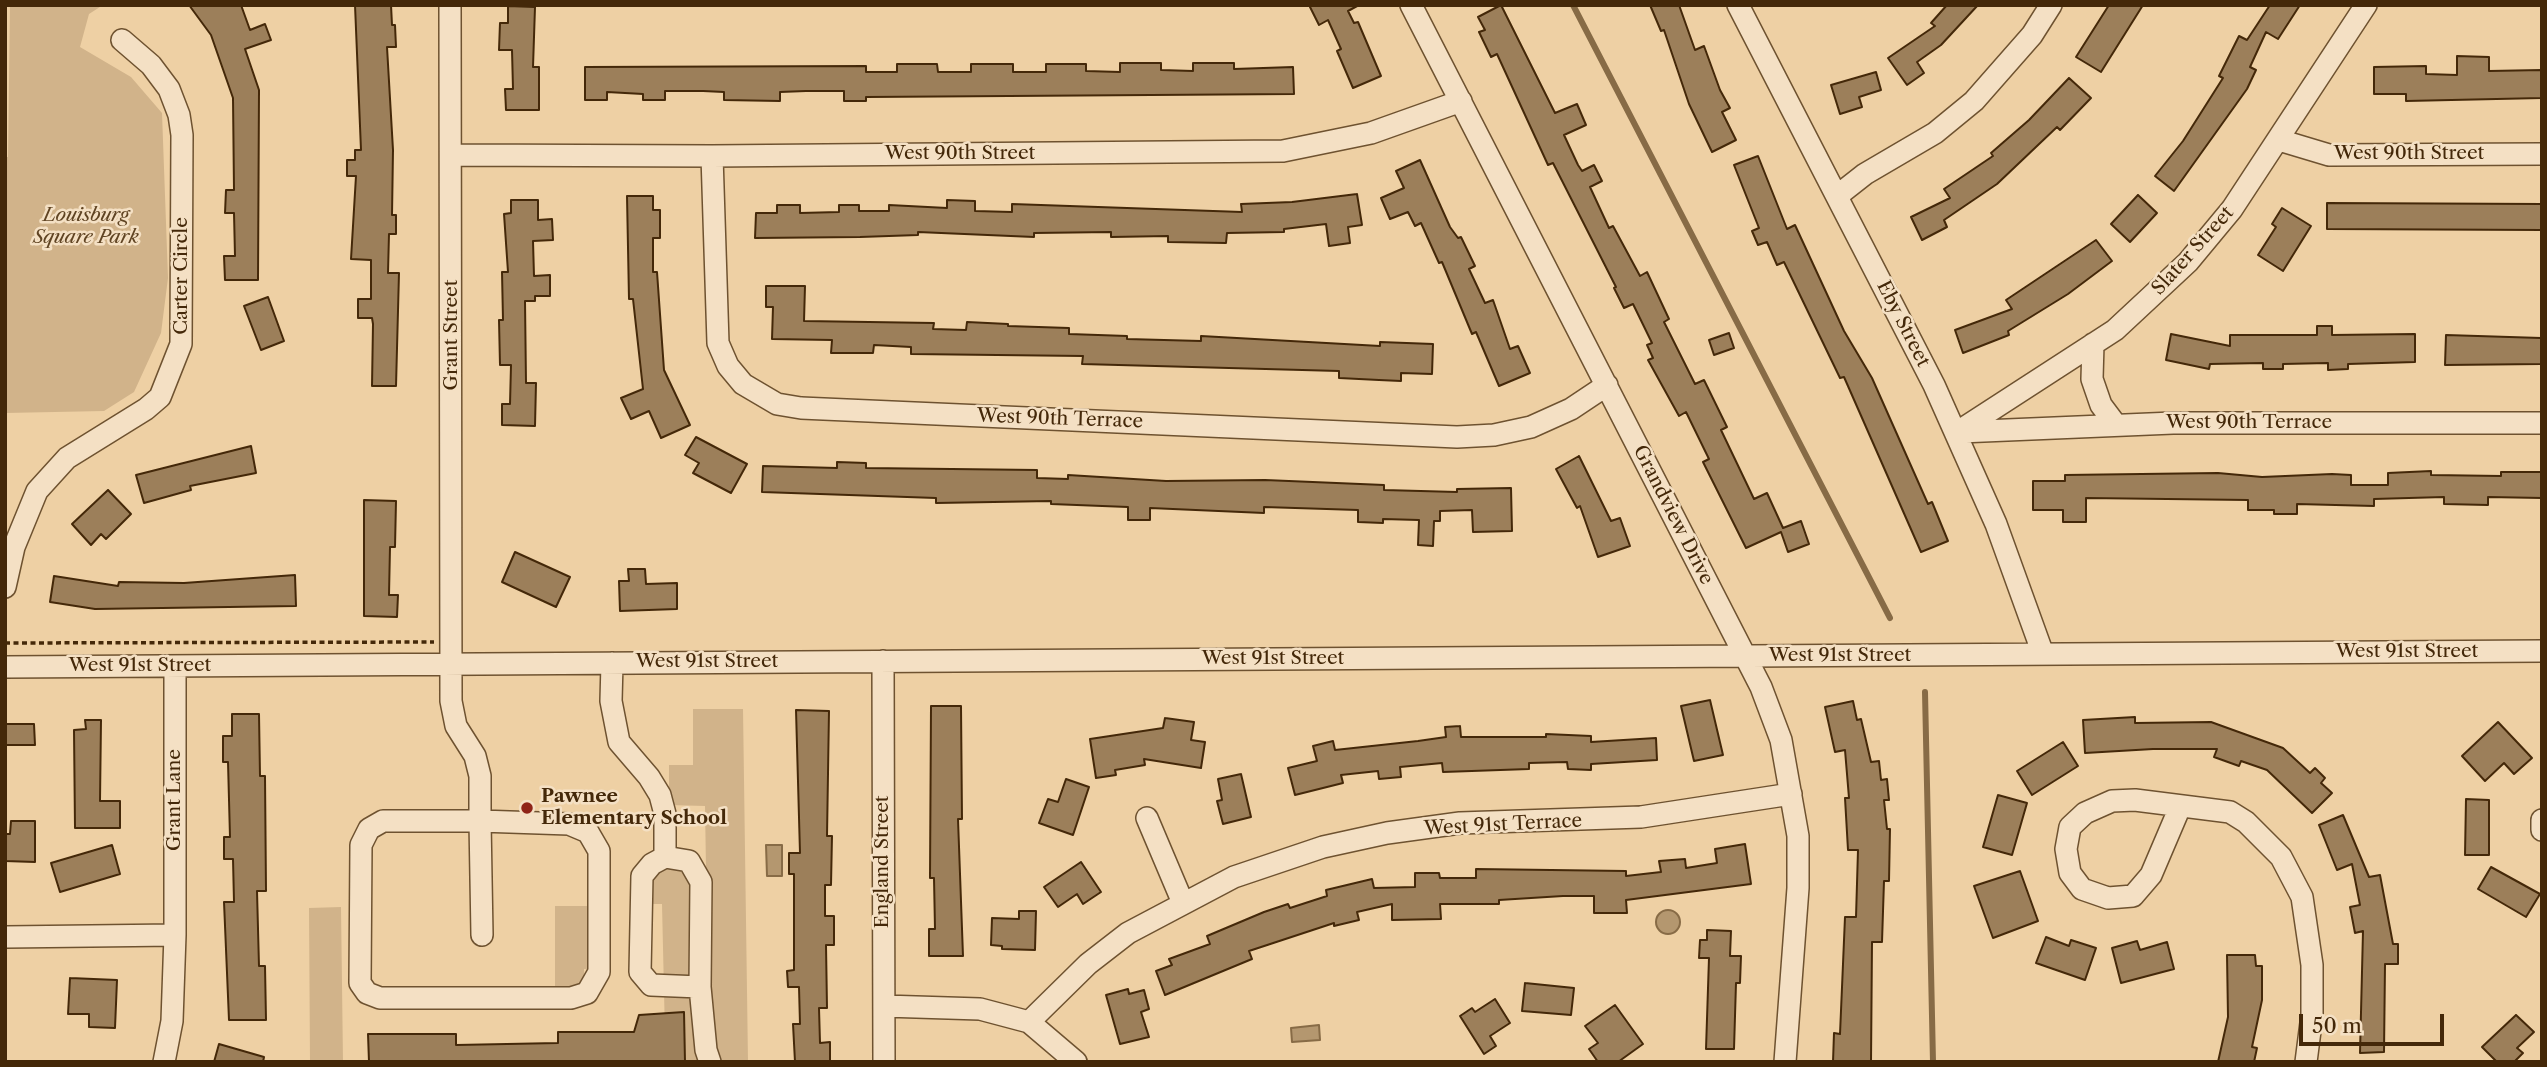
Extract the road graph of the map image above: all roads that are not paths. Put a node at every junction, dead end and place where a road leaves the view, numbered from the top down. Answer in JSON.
{"nodes":[{"id":1,"x":450,"y":5,"type":"edge"},
{"id":2,"x":1411,"y":5,"type":"edge"},
{"id":3,"x":1738,"y":5,"type":"edge"},
{"id":4,"x":2051,"y":5,"type":"edge"},
{"id":5,"x":2366,"y":5,"type":"edge"},
{"id":6,"x":122,"y":40,"type":"dead end"},
{"id":7,"x":1461,"y":101,"type":"junction"},
{"id":8,"x":2279,"y":141,"type":"junction"},
{"id":9,"x":2542,"y":154,"type":"edge"},
{"id":10,"x":451,"y":155,"type":"junction"},
{"id":11,"x":712,"y":156,"type":"junction"},
{"id":12,"x":1837,"y":196,"type":"junction"},
{"id":13,"x":2093,"y":344,"type":"junction"},
{"id":14,"x":1607,"y":385,"type":"junction"},
{"id":15,"x":2542,"y":423,"type":"edge"},
{"id":16,"x":2116,"y":425,"type":"junction"},
{"id":17,"x":1956,"y":433,"type":"junction"},
{"id":18,"x":5,"y":587,"type":"edge"},
{"id":19,"x":2542,"y":651,"type":"edge"},
{"id":20,"x":2043,"y":654,"type":"junction"},
{"id":21,"x":1745,"y":656,"type":"junction"},
{"id":22,"x":883,"y":661,"type":"junction"},
{"id":23,"x":612,"y":663,"type":"junction"},
{"id":24,"x":453,"y":664,"type":"junction"},
{"id":25,"x":175,"y":666,"type":"junction"},
{"id":26,"x":5,"y":667,"type":"edge"},
{"id":27,"x":1791,"y":794,"type":"junction"},
{"id":28,"x":2180,"y":807,"type":"junction"},
{"id":29,"x":1146,"y":818,"type":"dead end"},
{"id":30,"x":480,"y":821,"type":"junction"},
{"id":31,"x":665,"y":857,"type":"junction"},
{"id":32,"x":1183,"y":903,"type":"junction"},
{"id":33,"x":175,"y":935,"type":"junction"},
{"id":34,"x":482,"y":935,"type":"dead end"},
{"id":35,"x":6,"y":937,"type":"edge"},
{"id":36,"x":700,"y":987,"type":"junction"},
{"id":37,"x":884,"y":1006,"type":"junction"},
{"id":38,"x":1029,"y":1022,"type":"junction"},
{"id":39,"x":164,"y":1062,"type":"edge"},
{"id":40,"x":710,"y":1062,"type":"edge"},
{"id":41,"x":884,"y":1062,"type":"edge"},
{"id":42,"x":1076,"y":1062,"type":"edge"},
{"id":43,"x":1785,"y":1062,"type":"edge"},
{"id":44,"x":2306,"y":1062,"type":"edge"}],
"edges":[{"from":1,"to":10,"type":"street","name":"Grant Street"},
{"from":2,"to":7,"type":"street","name":"Grandview Drive"},
{"from":3,"to":12,"type":"street","name":"Eby Street"},
{"from":4,"to":12,"type":"street"},
{"from":5,"to":8,"type":"street","name":"Slater Street"},
{"from":6,"to":18,"type":"street","name":"Carter Circle"},
{"from":7,"to":11,"type":"street","name":"West 90th Street"},
{"from":7,"to":14,"type":"street","name":"Grandview Drive"},
{"from":8,"to":9,"type":"street","name":"West 90th Street"},
{"from":8,"to":13,"type":"street","name":"Slater Street"},
{"from":10,"to":11,"type":"street","name":"West 90th Street"},
{"from":10,"to":24,"type":"street","name":"Grant Street"},
{"from":11,"to":14,"type":"street","name":"West 90th Terrace"},
{"from":12,"to":17,"type":"street","name":"Eby Street"},
{"from":13,"to":16,"type":"street"},
{"from":13,"to":17,"type":"street","name":"Slater Street"},
{"from":14,"to":21,"type":"street","name":"Grandview Drive"},
{"from":15,"to":16,"type":"street","name":"West 90th Terrace"},
{"from":16,"to":17,"type":"street","name":"West 90th Terrace"},
{"from":17,"to":20,"type":"street","name":"Eby Street"},
{"from":19,"to":20,"type":"street","name":"West 91st Street"},
{"from":20,"to":21,"type":"street","name":"West 91st Street"},
{"from":21,"to":22,"type":"street","name":"West 91st Street"},
{"from":21,"to":27,"type":"street","name":"Grandview Drive"},
{"from":22,"to":23,"type":"street","name":"West 91st Street"},
{"from":22,"to":37,"type":"street","name":"England Street"},
{"from":23,"to":24,"type":"street","name":"West 91st Street"},
{"from":23,"to":31,"type":"street"},
{"from":24,"to":25,"type":"street","name":"West 91st Street"},
{"from":24,"to":30,"type":"street","name":"Grant Street"},
{"from":25,"to":26,"type":"street","name":"West 91st Street"},
{"from":25,"to":33,"type":"street","name":"Grant Lane"},
{"from":27,"to":32,"type":"street","name":"West 91st Terrace"},
{"from":27,"to":43,"type":"street","name":"Grandview Drive"},
{"from":28,"to":28,"type":"street"},
{"from":28,"to":44,"type":"street"},
{"from":29,"to":32,"type":"street"},
{"from":30,"to":30,"type":"street"},
{"from":30,"to":34,"type":"street","name":"Grant Street"},
{"from":31,"to":36,"type":"street"},
{"from":31,"to":36,"type":"street"},
{"from":32,"to":38,"type":"street","name":"West 91st Terrace"},
{"from":33,"to":35,"type":"street"},
{"from":33,"to":39,"type":"street","name":"Grant Lane"},
{"from":36,"to":40,"type":"street"},
{"from":37,"to":38,"type":"street"},
{"from":37,"to":41,"type":"street","name":"England Street"},
{"from":38,"to":42,"type":"street"}]}
